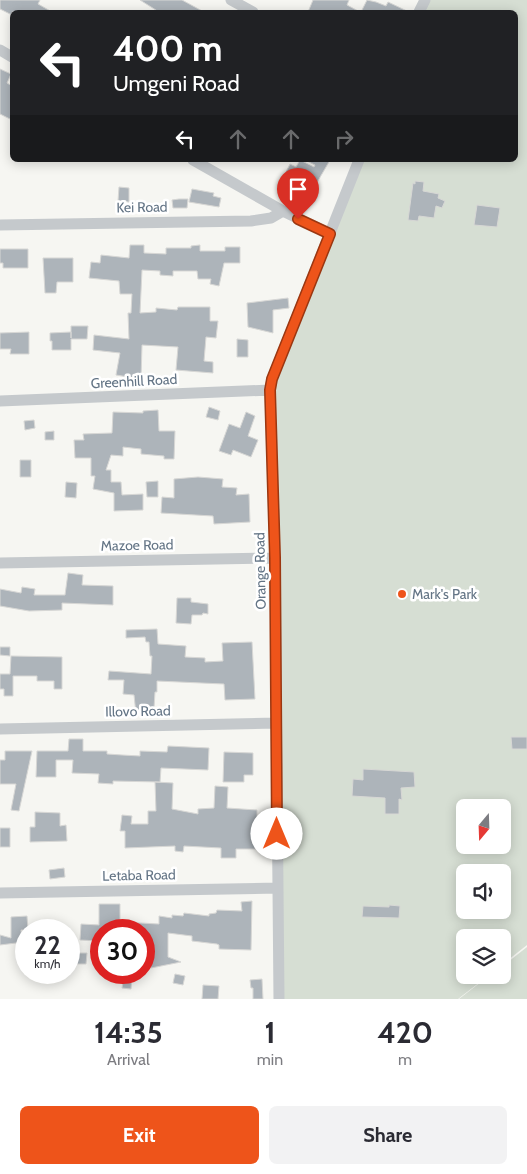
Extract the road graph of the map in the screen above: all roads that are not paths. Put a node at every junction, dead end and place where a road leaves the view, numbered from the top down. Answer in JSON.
{"nodes":[{"id":1,"x":231,"y":0,"type":"edge"},
{"id":2,"x":249,"y":10,"type":"edge"},
{"id":3,"x":197,"y":162,"type":"edge"},
{"id":4,"x":358,"y":162,"type":"edge"},
{"id":5,"x":283,"y":211,"type":"junction"},
{"id":6,"x":0,"y":225,"type":"edge"},
{"id":7,"x":330,"y":234,"type":"junction"},
{"id":8,"x":270,"y":390,"type":"junction"},
{"id":9,"x":0,"y":401,"type":"edge"},
{"id":10,"x":275,"y":558,"type":"junction"},
{"id":11,"x":0,"y":563,"type":"edge"},
{"id":12,"x":276,"y":722,"type":"junction"},
{"id":13,"x":0,"y":728,"type":"edge"},
{"id":14,"x":278,"y":888,"type":"junction"},
{"id":15,"x":0,"y":893,"type":"edge"},
{"id":16,"x":279,"y":999,"type":"edge"}],
"edges":[{"from":1,"to":2,"type":"street"},
{"from":3,"to":5,"type":"street"},
{"from":4,"to":7,"type":"street","name":"Orange Road"},
{"from":5,"to":6,"type":"street","name":"Kei Road"},
{"from":5,"to":7,"type":"street"},
{"from":7,"to":8,"type":"street","name":"Orange Road"},
{"from":8,"to":9,"type":"street","name":"Greenhill Road"},
{"from":8,"to":10,"type":"street","name":"Orange Road"},
{"from":10,"to":11,"type":"street","name":"Mazoe Road"},
{"from":10,"to":12,"type":"street","name":"Orange Road"},
{"from":12,"to":13,"type":"street","name":"Illovo Road"},
{"from":12,"to":14,"type":"street","name":"Orange Road"},
{"from":14,"to":15,"type":"street","name":"Letaba Road"},
{"from":14,"to":16,"type":"street","name":"Orange Road"}]}
